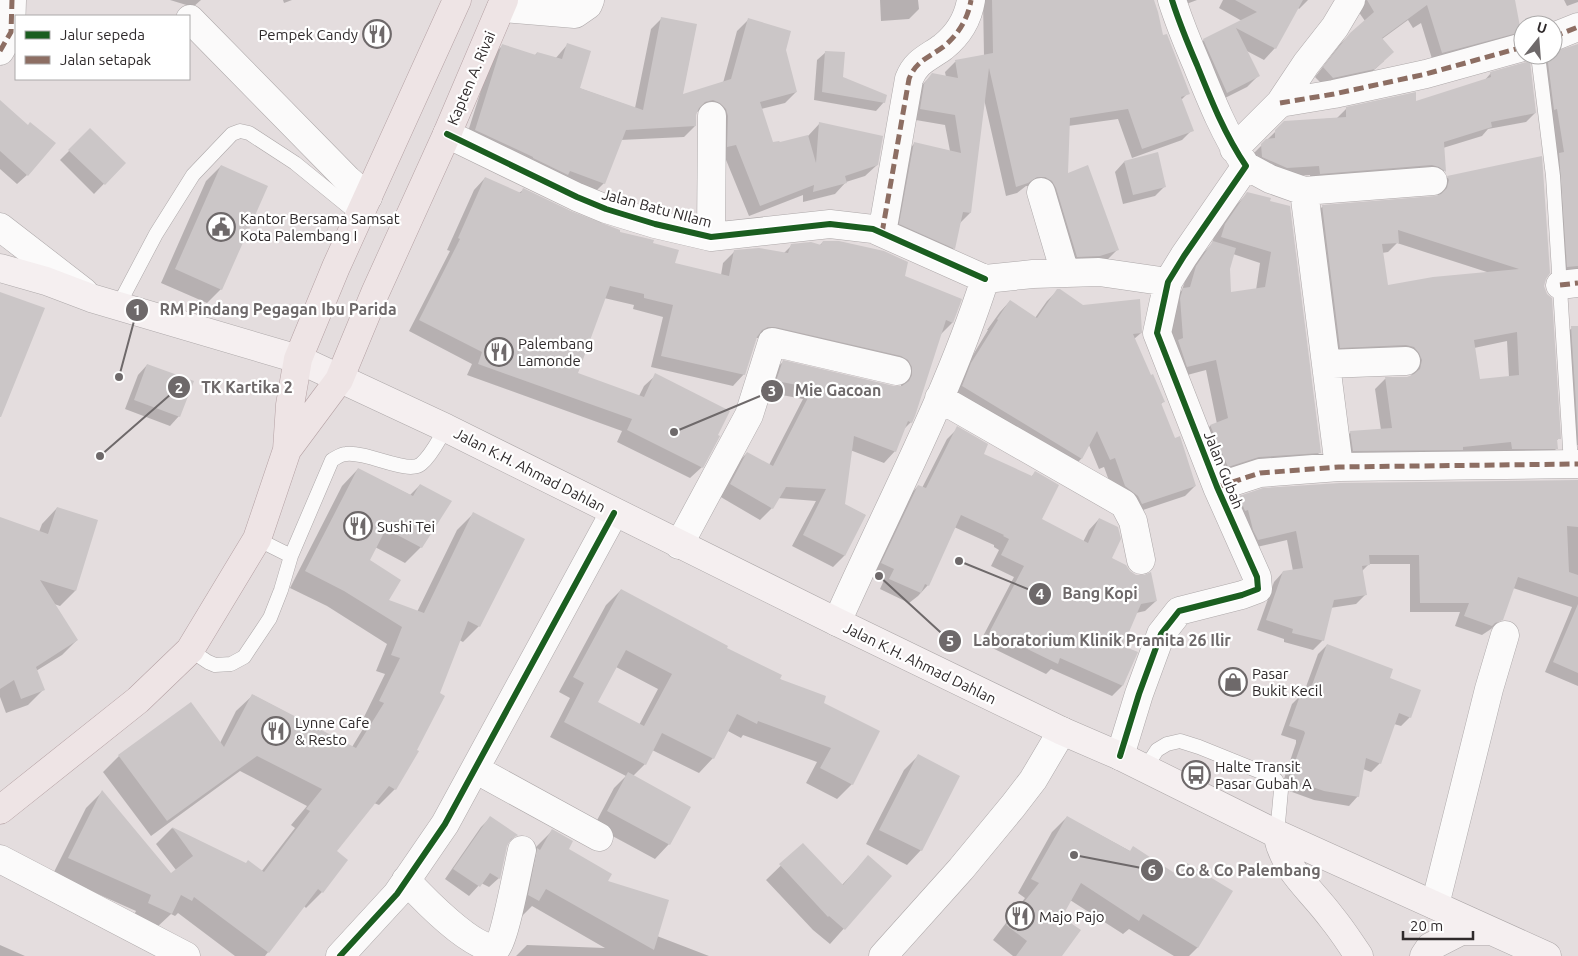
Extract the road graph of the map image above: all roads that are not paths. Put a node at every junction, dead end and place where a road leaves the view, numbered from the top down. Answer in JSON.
{"nodes":[{"id":1,"x":12,"y":0,"type":"edge"},
{"id":2,"x":457,"y":0,"type":"edge"},
{"id":3,"x":590,"y":0,"type":"edge"},
{"id":4,"x":971,"y":0,"type":"edge"},
{"id":5,"x":1172,"y":0,"type":"edge"},
{"id":6,"x":1350,"y":0,"type":"edge"},
{"id":7,"x":502,"y":4,"type":"edge"},
{"id":8,"x":190,"y":19,"type":"dead end"},
{"id":9,"x":1578,"y":27,"type":"edge"},
{"id":10,"x":1563,"y":33,"type":"edge"},
{"id":11,"x":1513,"y":50,"type":"edge"},
{"id":12,"x":0,"y":51,"type":"edge"},
{"id":13,"x":1539,"y":65,"type":"edge"},
{"id":14,"x":1280,"y":102,"type":"junction"},
{"id":15,"x":712,"y":116,"type":"dead end"},
{"id":16,"x":447,"y":134,"type":"junction"},
{"id":17,"x":1240,"y":158,"type":"junction"},
{"id":18,"x":1433,"y":181,"type":"dead end"},
{"id":19,"x":1304,"y":191,"type":"junction"},
{"id":20,"x":1041,"y":192,"type":"dead end"},
{"id":21,"x":364,"y":207,"type":"junction"},
{"id":22,"x":0,"y":227,"type":"edge"},
{"id":23,"x":882,"y":233,"type":"junction"},
{"id":24,"x":711,"y":238,"type":"junction"},
{"id":25,"x":0,"y":268,"type":"edge"},
{"id":26,"x":1065,"y":273,"type":"junction"},
{"id":27,"x":985,"y":279,"type":"junction"},
{"id":28,"x":1168,"y":282,"type":"junction"},
{"id":29,"x":1569,"y":284,"type":"edge"},
{"id":30,"x":91,"y":298,"type":"junction"},
{"id":31,"x":118,"y":306,"type":"junction"},
{"id":32,"x":298,"y":359,"type":"junction"},
{"id":33,"x":1406,"y":361,"type":"dead end"},
{"id":34,"x":1326,"y":364,"type":"junction"},
{"id":35,"x":897,"y":371,"type":"dead end"},
{"id":36,"x":339,"y":380,"type":"junction"},
{"id":37,"x":939,"y":398,"type":"junction"},
{"id":38,"x":446,"y":428,"type":"junction"},
{"id":39,"x":287,"y":450,"type":"junction"},
{"id":40,"x":1575,"y":464,"type":"edge"},
{"id":41,"x":1338,"y":467,"type":"junction"},
{"id":42,"x":1217,"y":487,"type":"junction"},
{"id":43,"x":614,"y":512,"type":"junction"},
{"id":44,"x":257,"y":539,"type":"junction"},
{"id":45,"x":679,"y":544,"type":"junction"},
{"id":46,"x":291,"y":556,"type":"junction"},
{"id":47,"x":1141,"y":560,"type":"dead end"},
{"id":48,"x":836,"y":622,"type":"junction"},
{"id":49,"x":1505,"y":635,"type":"dead end"},
{"id":50,"x":190,"y":650,"type":"junction"},
{"id":51,"x":1062,"y":732,"type":"junction"},
{"id":52,"x":1120,"y":756,"type":"junction"},
{"id":53,"x":475,"y":770,"type":"junction"},
{"id":54,"x":1144,"y":770,"type":"junction"},
{"id":55,"x":0,"y":810,"type":"edge"},
{"id":56,"x":1277,"y":834,"type":"junction"},
{"id":57,"x":599,"y":836,"type":"dead end"},
{"id":58,"x":522,"y":850,"type":"dead end"},
{"id":59,"x":0,"y":859,"type":"edge"},
{"id":60,"x":406,"y":880,"type":"junction"},
{"id":61,"x":1435,"y":905,"type":"junction"},
{"id":62,"x":1491,"y":931,"type":"junction"},
{"id":63,"x":491,"y":953,"type":"edge"},
{"id":64,"x":186,"y":956,"type":"edge"},
{"id":65,"x":340,"y":956,"type":"edge"},
{"id":66,"x":884,"y":956,"type":"edge"},
{"id":67,"x":1359,"y":956,"type":"edge"},
{"id":68,"x":1424,"y":956,"type":"edge"},
{"id":69,"x":1547,"y":956,"type":"edge"}],
"edges":[{"from":1,"to":12,"type":"street"},
{"from":2,"to":21,"type":"main road"},
{"from":3,"to":7,"type":"street"},
{"from":4,"to":23,"type":"street"},
{"from":5,"to":17,"type":"street"},
{"from":6,"to":14,"type":"street","name":"Jalan Gubah"},
{"from":7,"to":16,"type":"main road","name":"Kapten A. Rivai"},
{"from":8,"to":21,"type":"street"},
{"from":9,"to":10,"type":"street"},
{"from":11,"to":14,"type":"street"},
{"from":13,"to":29,"type":"lane"},
{"from":14,"to":17,"type":"street","name":"Jalan Gubah"},
{"from":15,"to":24,"type":"street"},
{"from":16,"to":24,"type":"street","name":"Jalan Batu NIlam"},
{"from":16,"to":36,"type":"main road","name":"Kapten A. Rivai"},
{"from":17,"to":19,"type":"street"},
{"from":17,"to":28,"type":"street","name":"Jalan Gubah"},
{"from":18,"to":19,"type":"street"},
{"from":19,"to":34,"type":"street"},
{"from":20,"to":26,"type":"street"},
{"from":21,"to":31,"type":"lane"},
{"from":21,"to":32,"type":"main road"},
{"from":22,"to":30,"type":"street"},
{"from":23,"to":24,"type":"street","name":"Jalan Batu NIlam"},
{"from":23,"to":27,"type":"street","name":"Jalan Batu NIlam"},
{"from":25,"to":30,"type":"main road","name":"Jalan K.H. Ahmad Dahlan"},
{"from":26,"to":27,"type":"street"},
{"from":26,"to":28,"type":"street"},
{"from":27,"to":37,"type":"street"},
{"from":28,"to":42,"type":"street","name":"Jalan Gubah"},
{"from":29,"to":40,"type":"lane"},
{"from":30,"to":31,"type":"main road","name":"Jalan K.H. Ahmad Dahlan"},
{"from":31,"to":32,"type":"main road","name":"Jalan K.H. Ahmad Dahlan"},
{"from":32,"to":36,"type":"main road","name":"Jalan K.H. Ahmad Dahlan"},
{"from":32,"to":39,"type":"main road"},
{"from":33,"to":34,"type":"street"},
{"from":34,"to":41,"type":"street"},
{"from":35,"to":45,"type":"street"},
{"from":36,"to":38,"type":"main road","name":"Jalan K.H. Ahmad Dahlan"},
{"from":36,"to":39,"type":"main road","name":"Kapten A. Rivai"},
{"from":37,"to":47,"type":"street"},
{"from":37,"to":48,"type":"street"},
{"from":38,"to":43,"type":"main road","name":"Jalan K.H. Ahmad Dahlan"},
{"from":38,"to":46,"type":"lane"},
{"from":39,"to":44,"type":"main road"},
{"from":40,"to":41,"type":"street"},
{"from":41,"to":42,"type":"street"},
{"from":42,"to":52,"type":"street","name":"Jalan Gubah"},
{"from":43,"to":45,"type":"main road","name":"Jalan K.H. Ahmad Dahlan"},
{"from":43,"to":53,"type":"street"},
{"from":44,"to":46,"type":"lane"},
{"from":44,"to":50,"type":"main road"},
{"from":45,"to":48,"type":"main road","name":"Jalan K.H. Ahmad Dahlan"},
{"from":46,"to":50,"type":"lane"},
{"from":48,"to":51,"type":"main road","name":"Jalan K.H. Ahmad Dahlan"},
{"from":49,"to":61,"type":"street"},
{"from":50,"to":55,"type":"main road"},
{"from":51,"to":52,"type":"main road","name":"Jalan K.H. Ahmad Dahlan"},
{"from":51,"to":66,"type":"street"},
{"from":52,"to":54,"type":"main road","name":"Jalan K.H. Ahmad Dahlan"},
{"from":53,"to":57,"type":"street"},
{"from":53,"to":60,"type":"street"},
{"from":54,"to":56,"type":"main road","name":"Jalan K.H. Ahmad Dahlan"},
{"from":54,"to":56,"type":"lane"},
{"from":56,"to":61,"type":"main road","name":"Jalan K.H. Ahmad Dahlan"},
{"from":56,"to":67,"type":"main road"},
{"from":58,"to":63,"type":"street"},
{"from":59,"to":64,"type":"street"},
{"from":60,"to":63,"type":"street"},
{"from":60,"to":65,"type":"street"},
{"from":61,"to":62,"type":"main road","name":"Jalan K.H. Ahmad Dahlan"},
{"from":62,"to":68,"type":"main road"},
{"from":62,"to":69,"type":"main road","name":"Jalan K.H. Ahmad Dahlan"}]}
